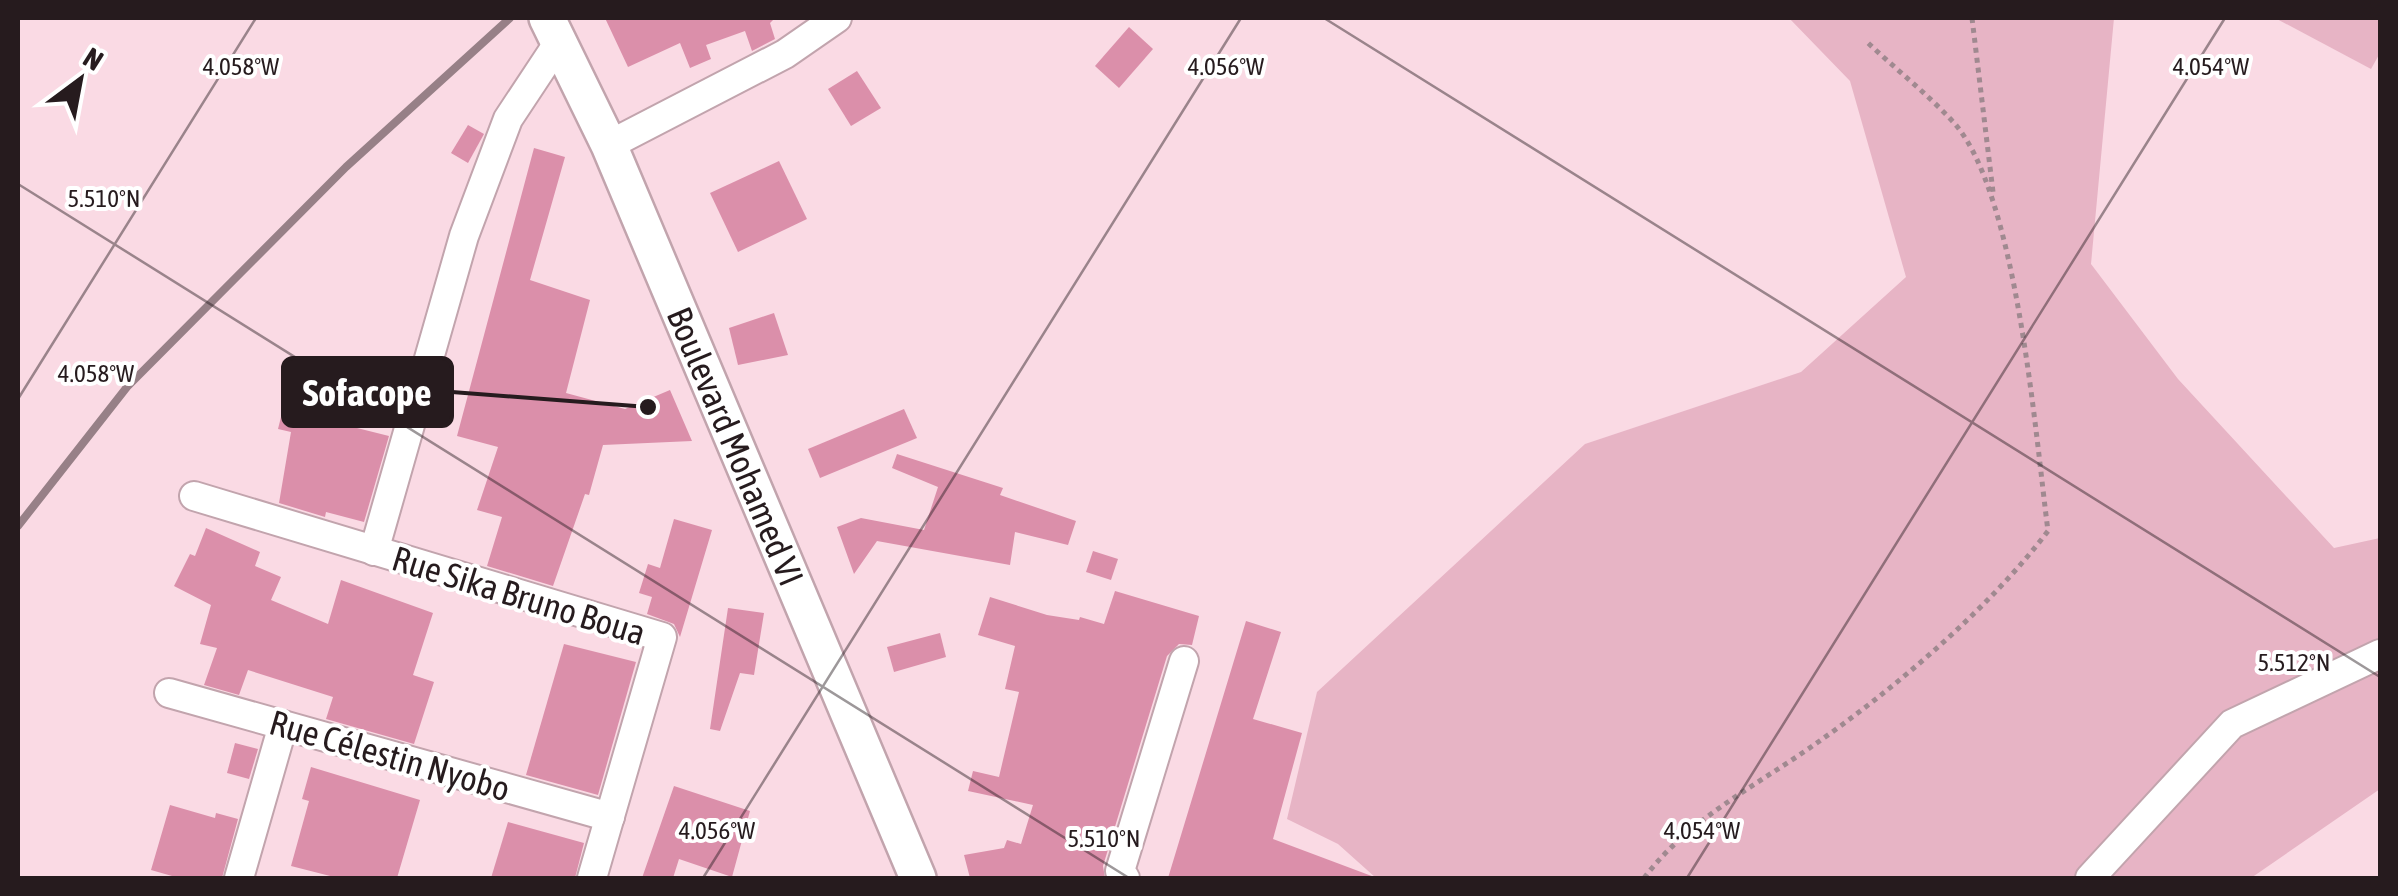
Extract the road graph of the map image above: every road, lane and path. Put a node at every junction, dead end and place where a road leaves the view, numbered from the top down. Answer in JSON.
{"nodes":[{"id":1,"x":837,"y":18,"type":"edge"},
{"id":2,"x":1972,"y":18,"type":"edge"},
{"id":3,"x":551,"y":29,"type":"edge"},
{"id":4,"x":1865,"y":40,"type":"dead end"},
{"id":5,"x":609,"y":145,"type":"junction"},
{"id":6,"x":1994,"y":196,"type":"junction"},
{"id":7,"x":194,"y":496,"type":"dead end"},
{"id":8,"x":374,"y":551,"type":"junction"},
{"id":9,"x":2380,"y":654,"type":"edge"},
{"id":10,"x":1184,"y":661,"type":"dead end"},
{"id":11,"x":169,"y":693,"type":"dead end"},
{"id":12,"x":283,"y":725,"type":"junction"},
{"id":13,"x":610,"y":818,"type":"junction"},
{"id":14,"x":239,"y":878,"type":"edge"},
{"id":15,"x":592,"y":878,"type":"edge"},
{"id":16,"x":918,"y":878,"type":"edge"},
{"id":17,"x":1125,"y":878,"type":"edge"},
{"id":18,"x":1644,"y":878,"type":"edge"},
{"id":19,"x":2090,"y":878,"type":"edge"}],
"edges":[{"from":1,"to":5,"type":"street"},
{"from":2,"to":6,"type":"path"},
{"from":3,"to":5,"type":"main road","name":"Boulevard Mohamed VI"},
{"from":3,"to":8,"type":"street"},
{"from":4,"to":6,"type":"path"},
{"from":5,"to":16,"type":"main road","name":"Boulevard Mohamed VI"},
{"from":6,"to":18,"type":"path"},
{"from":7,"to":8,"type":"street","name":"Rue Sika Bruno Boua"},
{"from":8,"to":13,"type":"street","name":"Rue Sika Bruno Boua"},
{"from":9,"to":19,"type":"street"},
{"from":10,"to":17,"type":"street"},
{"from":11,"to":12,"type":"street","name":"Rue Célestin Nyobo"},
{"from":12,"to":13,"type":"street","name":"Rue Célestin Nyobo"},
{"from":12,"to":14,"type":"street"},
{"from":13,"to":15,"type":"street","name":"Rue Sika Bruno Boua"}]}
